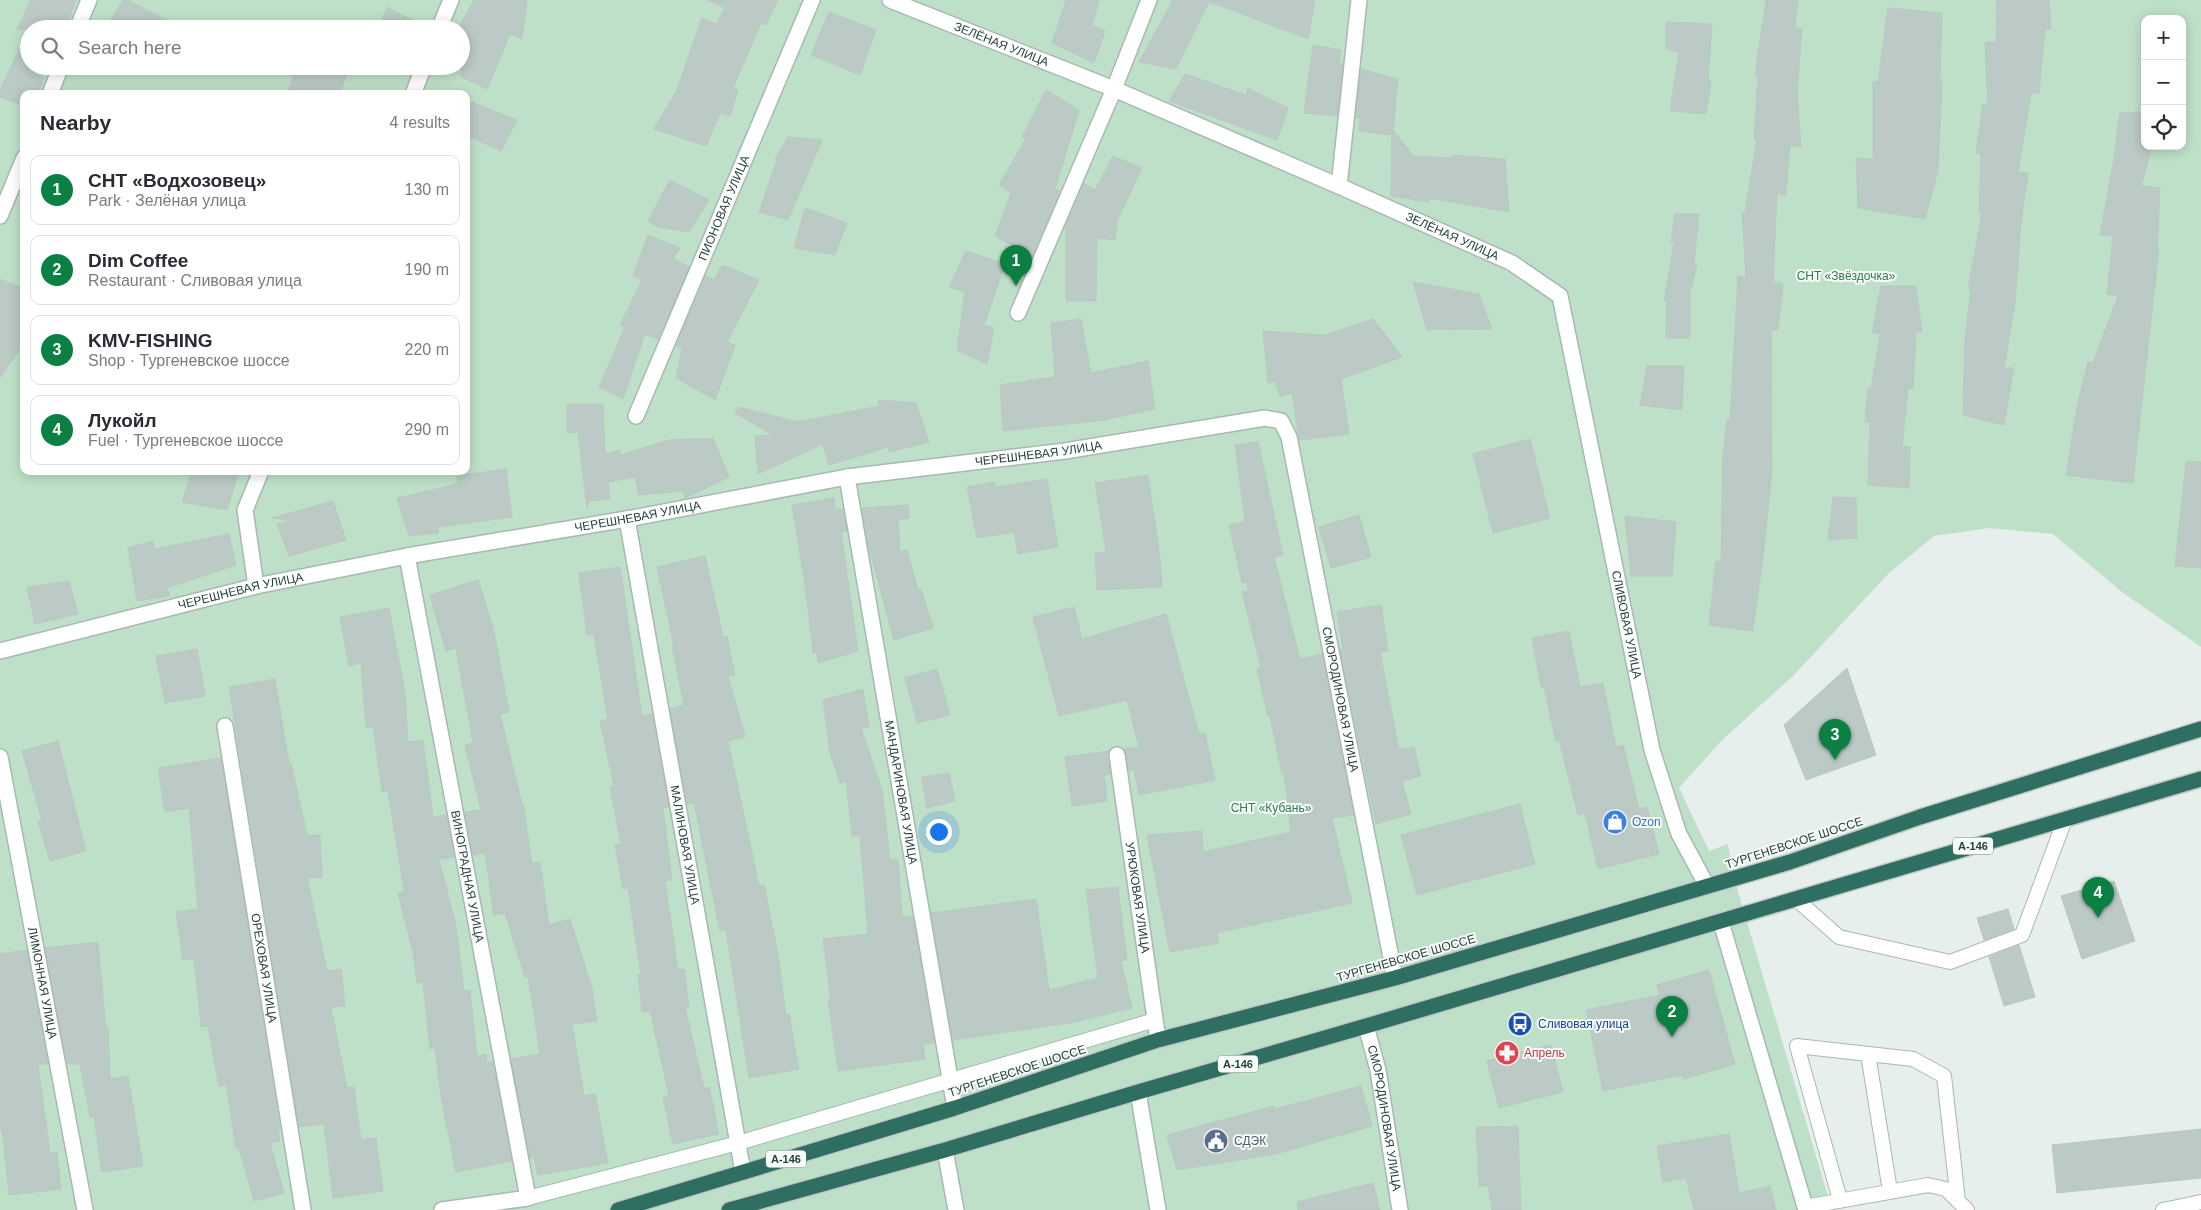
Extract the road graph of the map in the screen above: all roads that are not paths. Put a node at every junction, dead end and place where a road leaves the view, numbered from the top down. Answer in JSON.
{"nodes":[{"id":1,"x":88,"y":0,"type":"edge"},
{"id":2,"x":451,"y":0,"type":"edge"},
{"id":3,"x":812,"y":0,"type":"edge"},
{"id":4,"x":890,"y":0,"type":"edge"},
{"id":5,"x":1149,"y":0,"type":"edge"},
{"id":6,"x":1359,"y":0,"type":"edge"},
{"id":7,"x":80,"y":20,"type":"edge"},
{"id":8,"x":443,"y":20,"type":"edge"},
{"id":9,"x":57,"y":75,"type":"edge"},
{"id":10,"x":420,"y":75,"type":"edge"},
{"id":11,"x":52,"y":90,"type":"edge"},
{"id":12,"x":415,"y":90,"type":"edge"},
{"id":13,"x":1114,"y":90,"type":"junction"},
{"id":14,"x":20,"y":168,"type":"edge"},
{"id":15,"x":1339,"y":186,"type":"junction"},
{"id":16,"x":0,"y":216,"type":"edge"},
{"id":17,"x":1560,"y":296,"type":"joint"},
{"id":18,"x":1018,"y":312,"type":"dead end"},
{"id":19,"x":636,"y":416,"type":"dead end"},
{"id":20,"x":1281,"y":421,"type":"joint"},
{"id":21,"x":259,"y":475,"type":"edge"},
{"id":22,"x":847,"y":477,"type":"junction"},
{"id":23,"x":627,"y":519,"type":"junction"},
{"id":24,"x":407,"y":556,"type":"junction"},
{"id":25,"x":256,"y":586,"type":"junction"},
{"id":26,"x":0,"y":651,"type":"edge"},
{"id":27,"x":225,"y":726,"type":"dead end"},
{"id":28,"x":2201,"y":730,"type":"edge"},
{"id":29,"x":1117,"y":755,"type":"dead end"},
{"id":30,"x":0,"y":757,"type":"edge"},
{"id":31,"x":2201,"y":779,"type":"edge"},
{"id":32,"x":2066,"y":819,"type":"junction"},
{"id":33,"x":1707,"y":886,"type":"junction"},
{"id":34,"x":1796,"y":899,"type":"junction"},
{"id":35,"x":1721,"y":922,"type":"junction"},
{"id":36,"x":1394,"y":978,"type":"junction"},
{"id":37,"x":1155,"y":1020,"type":"junction"},
{"id":38,"x":1366,"y":1026,"type":"junction"},
{"id":39,"x":1158,"y":1040,"type":"junction"},
{"id":40,"x":1868,"y":1054,"type":"junction"},
{"id":41,"x":950,"y":1080,"type":"junction"},
{"id":42,"x":1138,"y":1092,"type":"junction"},
{"id":43,"x":955,"y":1108,"type":"junction"},
{"id":44,"x":738,"y":1143,"type":"junction"},
{"id":45,"x":945,"y":1150,"type":"junction"},
{"id":46,"x":742,"y":1172,"type":"junction"},
{"id":47,"x":1890,"y":1192,"type":"junction"},
{"id":48,"x":528,"y":1198,"type":"junction"},
{"id":49,"x":1840,"y":1200,"type":"junction"},
{"id":50,"x":2201,"y":1202,"type":"edge"},
{"id":51,"x":1962,"y":1205,"type":"edge"},
{"id":52,"x":755,"y":1206,"type":"edge"},
{"id":53,"x":1806,"y":1208,"type":"edge"},
{"id":54,"x":85,"y":1210,"type":"edge"},
{"id":55,"x":304,"y":1210,"type":"edge"},
{"id":56,"x":442,"y":1210,"type":"edge"},
{"id":57,"x":618,"y":1210,"type":"edge"},
{"id":58,"x":729,"y":1210,"type":"edge"},
{"id":59,"x":956,"y":1210,"type":"edge"},
{"id":60,"x":1158,"y":1210,"type":"edge"},
{"id":61,"x":1400,"y":1210,"type":"edge"},
{"id":62,"x":2163,"y":1210,"type":"edge"}],
"edges":[{"from":1,"to":7,"type":"street"},
{"from":2,"to":8,"type":"street"},
{"from":3,"to":19,"type":"street","name":"ПИОНОВАЯ УЛИЦА"},
{"from":4,"to":13,"type":"street","name":"ЗЕЛЁНАЯ УЛИЦА"},
{"from":5,"to":13,"type":"street"},
{"from":6,"to":15,"type":"street"},
{"from":9,"to":11,"type":"street"},
{"from":10,"to":12,"type":"street"},
{"from":13,"to":15,"type":"street","name":"ЗЕЛЁНАЯ УЛИЦА"},
{"from":13,"to":18,"type":"street"},
{"from":14,"to":16,"type":"street"},
{"from":15,"to":17,"type":"street","name":"ЗЕЛЁНАЯ УЛИЦА"},
{"from":17,"to":33,"type":"street","name":"СЛИВОВАЯ УЛИЦА"},
{"from":20,"to":22,"type":"street","name":"ЧЕРЕШНЕВАЯ УЛИЦА"},
{"from":20,"to":36,"type":"street","name":"СМОРОДИНОВАЯ УЛИЦА"},
{"from":21,"to":25,"type":"street"},
{"from":22,"to":23,"type":"street","name":"ЧЕРЕШНЕВАЯ УЛИЦА"},
{"from":22,"to":41,"type":"street","name":"МАНДАРИНОВАЯ УЛИЦА"},
{"from":23,"to":24,"type":"street","name":"ЧЕРЕШНЕВАЯ УЛИЦА"},
{"from":23,"to":44,"type":"street","name":"МАЛИНОВАЯ УЛИЦА"},
{"from":24,"to":25,"type":"street","name":"ЧЕРЕШНЕВАЯ УЛИЦА"},
{"from":24,"to":48,"type":"street","name":"ВИНОГРАДНАЯ УЛИЦА"},
{"from":25,"to":26,"type":"street","name":"ЧЕРЕШНЕВАЯ УЛИЦА"},
{"from":27,"to":55,"type":"street","name":"ОРЕХОВАЯ УЛИЦА"},
{"from":28,"to":33,"type":"highway","name":"ТУРГЕНЕВСКОЕ ШОССЕ","number":"А-146"},
{"from":29,"to":37,"type":"street","name":"УРЮКОВАЯ УЛИЦА"},
{"from":30,"to":54,"type":"street","name":"ЛИМОННАЯ УЛИЦА"},
{"from":31,"to":32,"type":"highway","number":"А-146"},
{"from":32,"to":34,"type":"highway","number":"А-146"},
{"from":32,"to":34,"type":"lane"},
{"from":33,"to":36,"type":"highway","name":"ТУРГЕНЕВСКОЕ ШОССЕ","number":"А-146"},
{"from":34,"to":35,"type":"highway","number":"А-146"},
{"from":35,"to":38,"type":"highway","number":"А-146"},
{"from":35,"to":53,"type":"street"},
{"from":36,"to":39,"type":"highway","name":"ТУРГЕНЕВСКОЕ ШОССЕ","number":"А-146"},
{"from":37,"to":39,"type":"street","name":"УРЮКОВАЯ УЛИЦА"},
{"from":37,"to":41,"type":"lane"},
{"from":38,"to":42,"type":"highway","number":"А-146"},
{"from":38,"to":61,"type":"street","name":"СМОРОДИНОВАЯ УЛИЦА"},
{"from":39,"to":43,"type":"highway","name":"ТУРГЕНЕВСКОЕ ШОССЕ","number":"А-146"},
{"from":40,"to":47,"type":"lane"},
{"from":40,"to":49,"type":"lane"},
{"from":40,"to":51,"type":"lane"},
{"from":41,"to":43,"type":"street","name":"МАНДАРИНОВАЯ УЛИЦА"},
{"from":41,"to":44,"type":"lane"},
{"from":42,"to":45,"type":"highway","number":"А-146"},
{"from":42,"to":60,"type":"street"},
{"from":43,"to":46,"type":"highway","name":"ТУРГЕНЕВСКОЕ ШОССЕ","number":"А-146"},
{"from":44,"to":46,"type":"street","name":"МАЛИНОВАЯ УЛИЦА"},
{"from":44,"to":48,"type":"lane"},
{"from":45,"to":52,"type":"highway","number":"А-146"},
{"from":45,"to":59,"type":"street"},
{"from":46,"to":57,"type":"highway","name":"ТУРГЕНЕВСКОЕ ШОССЕ","number":"А-146"},
{"from":47,"to":49,"type":"lane"},
{"from":47,"to":51,"type":"lane"},
{"from":48,"to":56,"type":"street"},
{"from":49,"to":53,"type":"lane"},
{"from":50,"to":62,"type":"lane"},
{"from":52,"to":58,"type":"highway","number":"А-146"}]}
